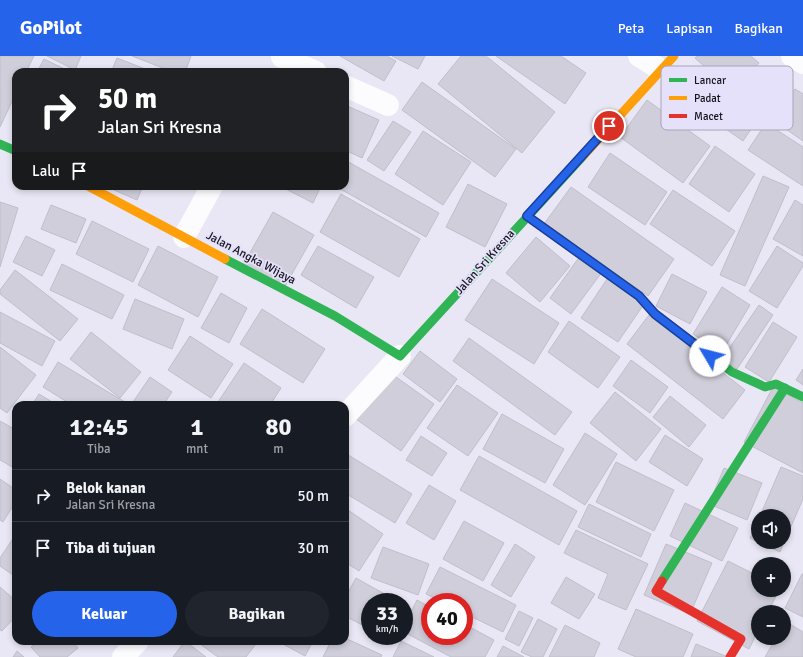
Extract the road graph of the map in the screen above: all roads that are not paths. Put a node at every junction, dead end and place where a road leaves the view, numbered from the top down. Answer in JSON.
{"nodes":[{"id":1,"x":639,"y":56,"type":"edge"},
{"id":2,"x":792,"y":56,"type":"edge"},
{"id":3,"x":279,"y":62,"type":"edge"},
{"id":4,"x":667,"y":63,"type":"edge"},
{"id":5,"x":803,"y":63,"type":"edge"},
{"id":6,"x":301,"y":68,"type":"edge"},
{"id":7,"x":661,"y":70,"type":"edge"},
{"id":8,"x":349,"y":88,"type":"edge"},
{"id":9,"x":388,"y":106,"type":"dead end"},
{"id":10,"x":0,"y":144,"type":"edge"},
{"id":11,"x":12,"y":149,"type":"edge"},
{"id":12,"x":95,"y":190,"type":"edge"},
{"id":13,"x":210,"y":190,"type":"edge"},
{"id":14,"x":527,"y":216,"type":"junction"},
{"id":15,"x":184,"y":237,"type":"junction"},
{"id":16,"x":400,"y":356,"type":"junction"},
{"id":17,"x":785,"y":388,"type":"junction"},
{"id":18,"x":803,"y":397,"type":"edge"},
{"id":19,"x":349,"y":412,"type":"edge"},
{"id":20,"x":134,"y":645,"type":"edge"},
{"id":21,"x":123,"y":657,"type":"edge"},
{"id":22,"x":730,"y":657,"type":"edge"}],
"edges":[{"from":1,"to":4,"type":"street"},
{"from":2,"to":5,"type":"street"},
{"from":3,"to":6,"type":"street"},
{"from":7,"to":14,"type":"street","name":"Jalan Sri Kresna"},
{"from":8,"to":9,"type":"street"},
{"from":10,"to":11,"type":"street"},
{"from":12,"to":15,"type":"street","name":"Jalan Angka Wijaya"},
{"from":13,"to":15,"type":"street"},
{"from":14,"to":16,"type":"street","name":"Jalan Sri Kresna"},
{"from":14,"to":17,"type":"street"},
{"from":15,"to":16,"type":"street","name":"Jalan Angka Wijaya"},
{"from":16,"to":19,"type":"street","name":"Jalan Sri Kresna"},
{"from":17,"to":18,"type":"street"},
{"from":17,"to":22,"type":"street"},
{"from":20,"to":21,"type":"street"}]}
